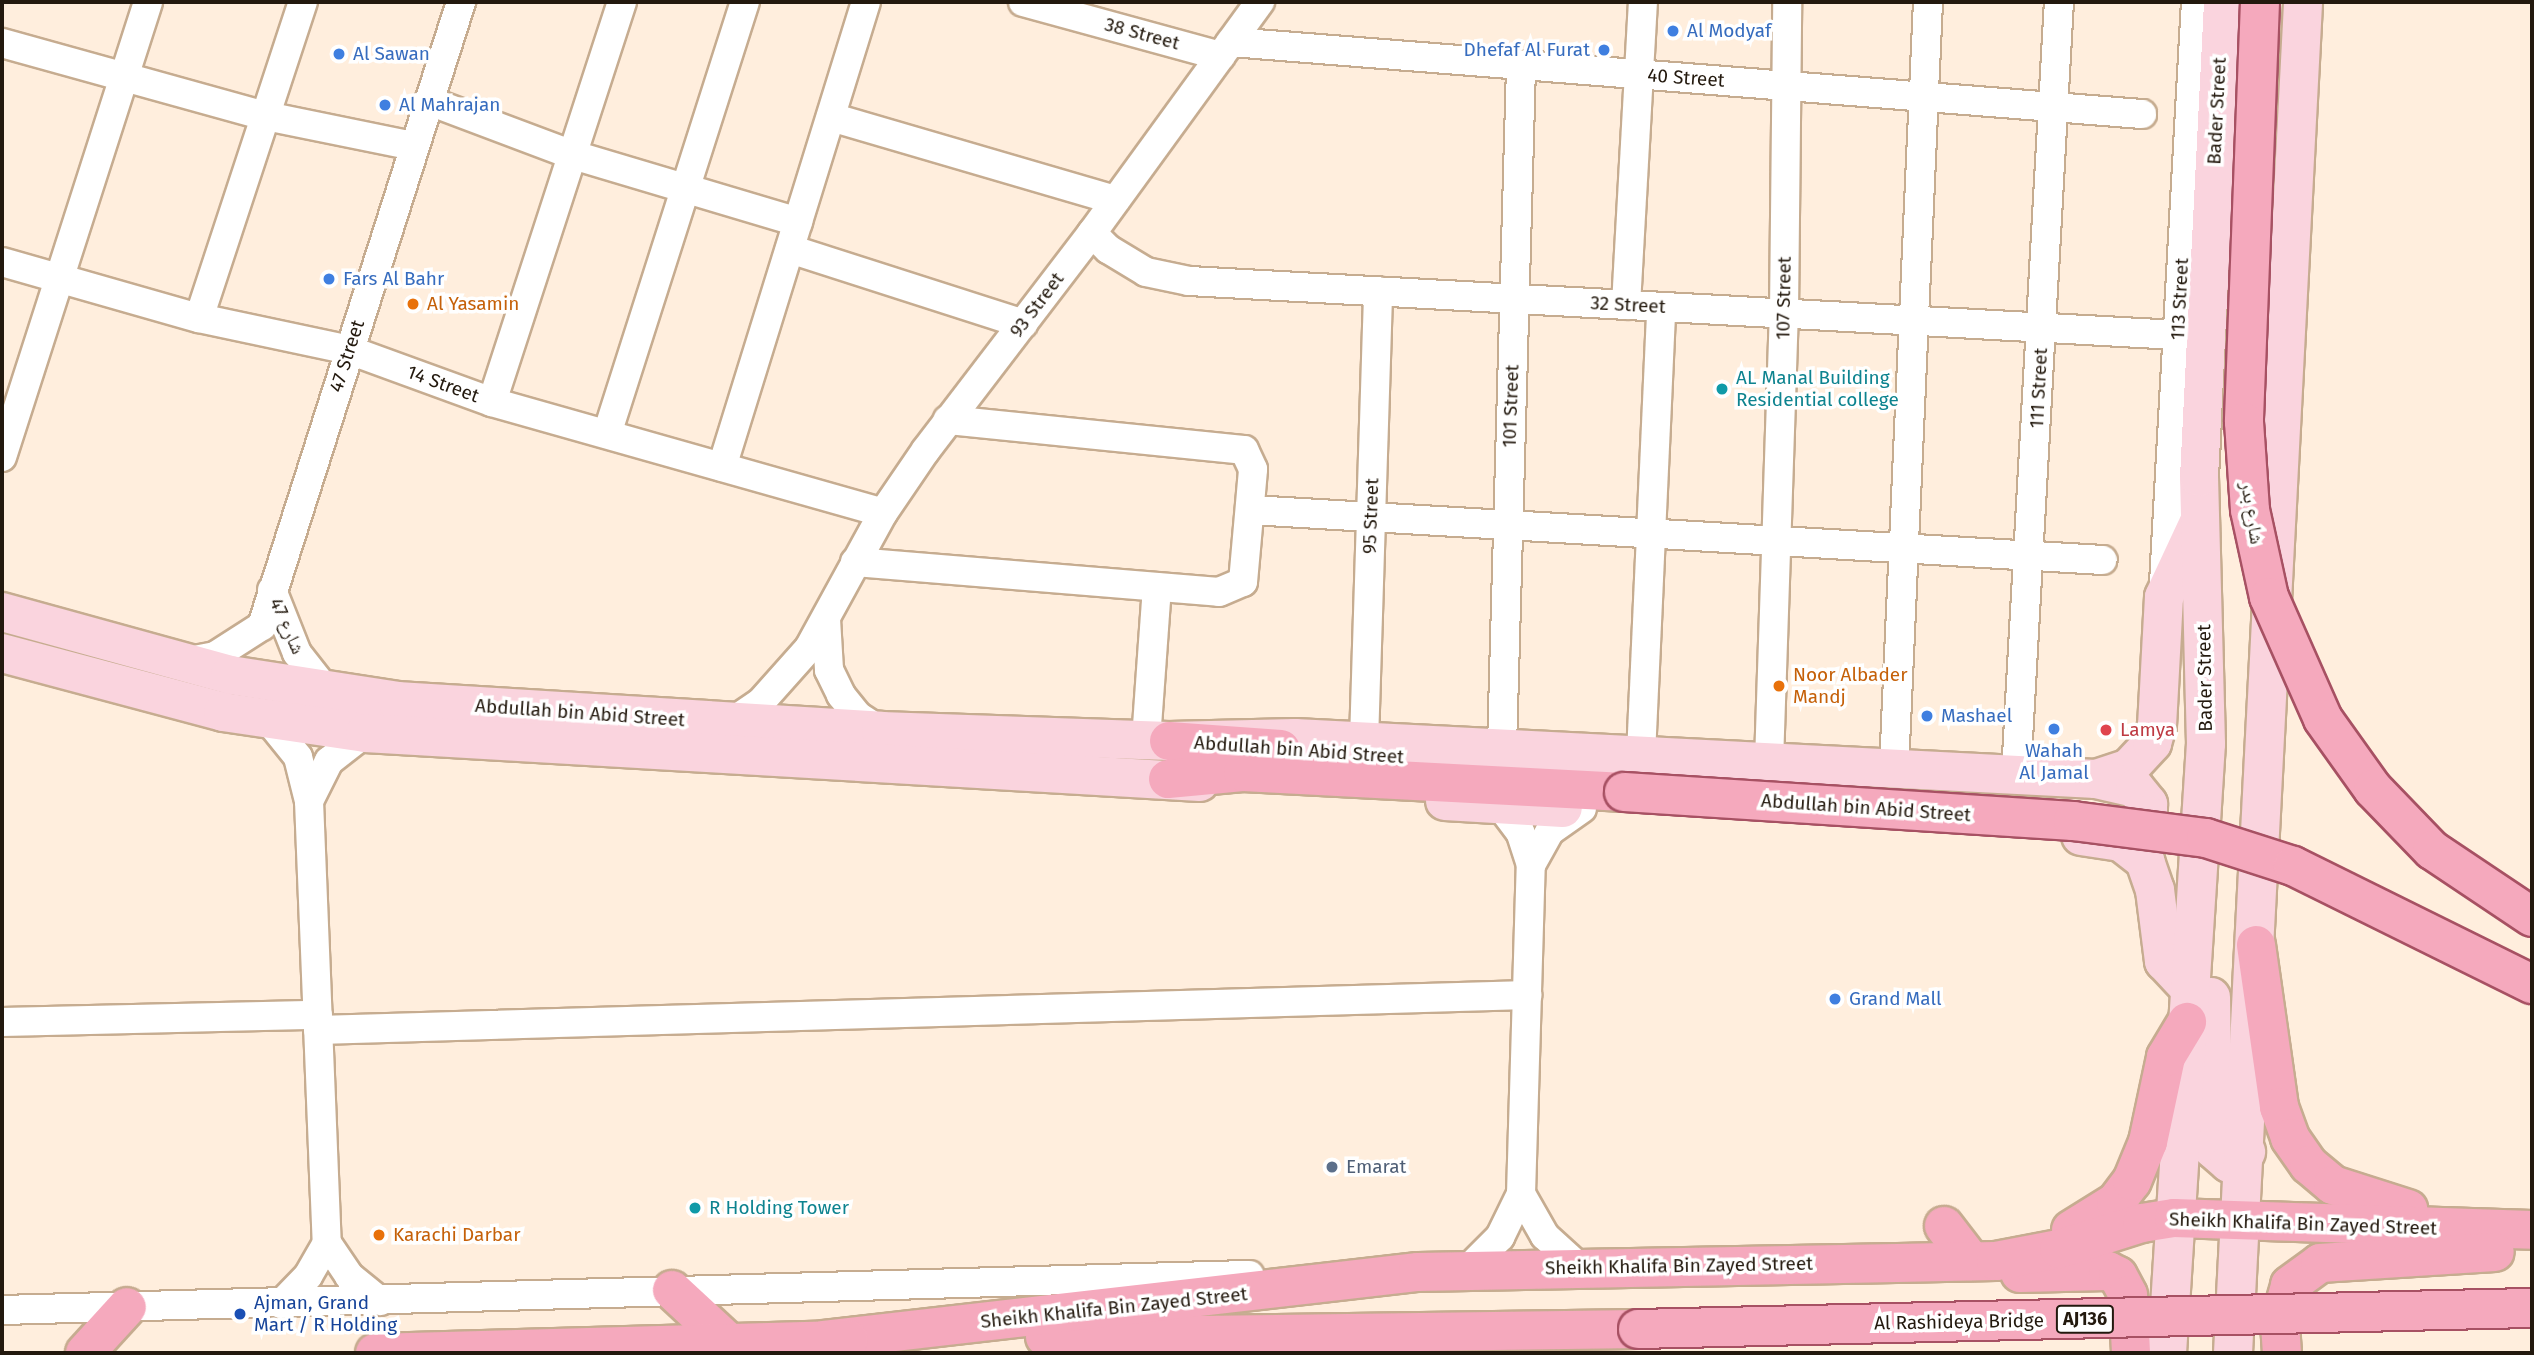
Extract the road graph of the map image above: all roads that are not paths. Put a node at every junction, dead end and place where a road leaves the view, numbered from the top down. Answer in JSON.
{"nodes":[{"id":1,"x":148,"y":2,"type":"edge"},
{"id":2,"x":303,"y":2,"type":"edge"},
{"id":3,"x":461,"y":2,"type":"edge"},
{"id":4,"x":622,"y":2,"type":"edge"},
{"id":5,"x":745,"y":2,"type":"edge"},
{"id":6,"x":866,"y":2,"type":"edge"},
{"id":7,"x":1023,"y":2,"type":"edge"},
{"id":8,"x":1260,"y":2,"type":"edge"},
{"id":9,"x":1643,"y":2,"type":"edge"},
{"id":10,"x":1787,"y":2,"type":"edge"},
{"id":11,"x":1928,"y":2,"type":"edge"},
{"id":12,"x":2059,"y":2,"type":"edge"},
{"id":13,"x":2196,"y":2,"type":"edge"},
{"id":14,"x":2223,"y":2,"type":"edge"},
{"id":15,"x":2260,"y":2,"type":"edge"},
{"id":16,"x":2303,"y":2,"type":"edge"},
{"id":17,"x":2,"y":43,"type":"edge"},
{"id":18,"x":1226,"y":49,"type":"junction"},
{"id":19,"x":1521,"y":65,"type":"junction"},
{"id":20,"x":1639,"y":74,"type":"junction"},
{"id":21,"x":124,"y":76,"type":"junction"},
{"id":22,"x":1786,"y":86,"type":"junction"},
{"id":23,"x":1923,"y":97,"type":"junction"},
{"id":24,"x":429,"y":102,"type":"junction"},
{"id":25,"x":2054,"y":107,"type":"junction"},
{"id":26,"x":2142,"y":114,"type":"dead end"},
{"id":27,"x":265,"y":116,"type":"junction"},
{"id":28,"x":831,"y":117,"type":"junction"},
{"id":29,"x":414,"y":146,"type":"junction"},
{"id":30,"x":570,"y":154,"type":"junction"},
{"id":31,"x":685,"y":189,"type":"junction"},
{"id":32,"x":1115,"y":200,"type":"junction"},
{"id":33,"x":798,"y":222,"type":"junction"},
{"id":34,"x":1092,"y":233,"type":"junction"},
{"id":35,"x":790,"y":249,"type":"junction"},
{"id":36,"x":2,"y":262,"type":"edge"},
{"id":37,"x":59,"y":278,"type":"junction"},
{"id":38,"x":1378,"y":291,"type":"junction"},
{"id":39,"x":1514,"y":298,"type":"junction"},
{"id":40,"x":1626,"y":305,"type":"junction"},
{"id":41,"x":1661,"y":307,"type":"junction"},
{"id":42,"x":1784,"y":313,"type":"junction"},
{"id":43,"x":199,"y":318,"type":"junction"},
{"id":44,"x":1914,"y":321,"type":"junction"},
{"id":45,"x":1023,"y":324,"type":"junction"},
{"id":46,"x":2043,"y":328,"type":"junction"},
{"id":47,"x":2178,"y":335,"type":"junction"},
{"id":48,"x":349,"y":350,"type":"junction"},
{"id":49,"x":492,"y":401,"type":"junction"},
{"id":50,"x":948,"y":420,"type":"junction"},
{"id":51,"x":607,"y":434,"type":"junction"},
{"id":52,"x":2,"y":457,"type":"edge"},
{"id":53,"x":722,"y":467,"type":"junction"},
{"id":54,"x":1251,"y":510,"type":"junction"},
{"id":55,"x":884,"y":513,"type":"junction"},
{"id":56,"x":1371,"y":516,"type":"junction"},
{"id":57,"x":2199,"y":522,"type":"junction"},
{"id":58,"x":1508,"y":524,"type":"junction"},
{"id":59,"x":1651,"y":533,"type":"junction"},
{"id":60,"x":1776,"y":541,"type":"junction"},
{"id":61,"x":1904,"y":548,"type":"junction"},
{"id":62,"x":2029,"y":556,"type":"junction"},
{"id":63,"x":2103,"y":561,"type":"dead end"},
{"id":64,"x":856,"y":562,"type":"junction"},
{"id":65,"x":1157,"y":587,"type":"junction"},
{"id":66,"x":272,"y":590,"type":"junction"},
{"id":67,"x":2,"y":612,"type":"edge"},
{"id":68,"x":2162,"y":612,"type":"junction"},
{"id":69,"x":827,"y":616,"type":"junction"},
{"id":70,"x":2,"y":653,"type":"edge"},
{"id":71,"x":181,"y":662,"type":"junction"},
{"id":72,"x":329,"y":694,"type":"junction"},
{"id":73,"x":269,"y":721,"type":"junction"},
{"id":74,"x":730,"y":723,"type":"junction"},
{"id":75,"x":881,"y":731,"type":"junction"},
{"id":76,"x":365,"y":733,"type":"junction"},
{"id":77,"x":1158,"y":741,"type":"junction"},
{"id":78,"x":1364,"y":741,"type":"junction"},
{"id":79,"x":2206,"y":744,"type":"junction"},
{"id":80,"x":1502,"y":747,"type":"junction"},
{"id":81,"x":1769,"y":762,"type":"junction"},
{"id":82,"x":1894,"y":768,"type":"junction"},
{"id":83,"x":1630,"y":774,"type":"junction"},
{"id":84,"x":2016,"y":775,"type":"junction"},
{"id":85,"x":1168,"y":779,"type":"junction"},
{"id":86,"x":2096,"y":779,"type":"junction"},
{"id":87,"x":309,"y":802,"type":"junction"},
{"id":88,"x":1500,"y":805,"type":"junction"},
{"id":89,"x":1582,"y":809,"type":"junction"},
{"id":90,"x":2106,"y":837,"type":"junction"},
{"id":91,"x":1531,"y":865,"type":"junction"},
{"id":92,"x":2195,"y":888,"type":"junction"},
{"id":93,"x":2532,"y":917,"type":"edge"},
{"id":94,"x":2256,"y":945,"type":"junction"},
{"id":95,"x":2532,"y":958,"type":"edge"},
{"id":96,"x":2532,"y":984,"type":"edge"},
{"id":97,"x":1527,"y":995,"type":"junction"},
{"id":98,"x":2188,"y":1005,"type":"junction"},
{"id":99,"x":2,"y":1022,"type":"edge"},
{"id":100,"x":318,"y":1022,"type":"junction"},
{"id":101,"x":2246,"y":1152,"type":"junction"},
{"id":102,"x":1521,"y":1195,"type":"junction"},
{"id":103,"x":2174,"y":1219,"type":"junction"},
{"id":104,"x":2242,"y":1219,"type":"junction"},
{"id":105,"x":1944,"y":1226,"type":"dead end"},
{"id":106,"x":2491,"y":1229,"type":"junction"},
{"id":107,"x":2532,"y":1230,"type":"edge"},
{"id":108,"x":327,"y":1242,"type":"junction"},
{"id":109,"x":2532,"y":1248,"type":"edge"},
{"id":110,"x":1990,"y":1261,"type":"junction"},
{"id":111,"x":1580,"y":1268,"type":"junction"},
{"id":112,"x":1467,"y":1270,"type":"junction"},
{"id":113,"x":1347,"y":1280,"type":"junction"},
{"id":114,"x":672,"y":1290,"type":"junction"},
{"id":115,"x":380,"y":1301,"type":"junction"},
{"id":116,"x":281,"y":1304,"type":"junction"},
{"id":117,"x":127,"y":1307,"type":"junction"},
{"id":118,"x":2532,"y":1308,"type":"edge"},
{"id":119,"x":2,"y":1310,"type":"edge"},
{"id":120,"x":1638,"y":1329,"type":"joint"},
{"id":121,"x":824,"y":1340,"type":"junction"},
{"id":122,"x":729,"y":1343,"type":"junction"},
{"id":123,"x":85,"y":1353,"type":"edge"},
{"id":124,"x":375,"y":1353,"type":"edge"},
{"id":125,"x":2131,"y":1353,"type":"edge"},
{"id":126,"x":2167,"y":1353,"type":"edge"},
{"id":127,"x":2233,"y":1353,"type":"edge"},
{"id":128,"x":2282,"y":1353,"type":"edge"}],
"edges":[{"from":1,"to":21,"type":"street"},
{"from":2,"to":27,"type":"street"},
{"from":3,"to":24,"type":"street","name":"47 Street"},
{"from":4,"to":30,"type":"street"},
{"from":5,"to":31,"type":"street"},
{"from":6,"to":28,"type":"street"},
{"from":7,"to":18,"type":"street","name":"38 Street"},
{"from":8,"to":18,"type":"street","name":"93 Street"},
{"from":9,"to":20,"type":"street"},
{"from":10,"to":22,"type":"street","name":"107 Street"},
{"from":11,"to":23,"type":"street"},
{"from":12,"to":25,"type":"street","name":"111 Street"},
{"from":13,"to":47,"type":"street","name":"113 Street"},
{"from":14,"to":57,"type":"main road","name":"Bader Street"},
{"from":15,"to":93,"type":"main road","name":"شارع بدر","bridge":true},
{"from":16,"to":94,"type":"main road"},
{"from":17,"to":21,"type":"street"},
{"from":18,"to":19,"type":"street","name":"40 Street"},
{"from":18,"to":32,"type":"street","name":"93 Street"},
{"from":19,"to":20,"type":"street","name":"40 Street"},
{"from":19,"to":39,"type":"street","name":"101 Street"},
{"from":20,"to":22,"type":"street","name":"40 Street"},
{"from":20,"to":40,"type":"street"},
{"from":21,"to":27,"type":"street"},
{"from":21,"to":37,"type":"street"},
{"from":22,"to":23,"type":"street","name":"40 Street"},
{"from":22,"to":42,"type":"street","name":"107 Street"},
{"from":23,"to":25,"type":"street","name":"40 Street"},
{"from":23,"to":44,"type":"street"},
{"from":24,"to":29,"type":"street","name":"47 Street"},
{"from":24,"to":30,"type":"street"},
{"from":25,"to":26,"type":"street","name":"40 Street"},
{"from":25,"to":46,"type":"street","name":"111 Street"},
{"from":27,"to":29,"type":"street"},
{"from":27,"to":43,"type":"street"},
{"from":28,"to":32,"type":"street"},
{"from":28,"to":33,"type":"street"},
{"from":29,"to":48,"type":"street","name":"47 Street"},
{"from":30,"to":31,"type":"street"},
{"from":30,"to":49,"type":"street"},
{"from":31,"to":33,"type":"street"},
{"from":31,"to":51,"type":"street"},
{"from":32,"to":34,"type":"street","name":"93 Street"},
{"from":33,"to":35,"type":"street"},
{"from":34,"to":38,"type":"street","name":"32 Street"},
{"from":34,"to":45,"type":"street","name":"93 Street"},
{"from":35,"to":45,"type":"street"},
{"from":35,"to":53,"type":"street"},
{"from":36,"to":37,"type":"street","name":"14 Street"},
{"from":37,"to":43,"type":"street","name":"14 Street"},
{"from":37,"to":52,"type":"street"},
{"from":38,"to":39,"type":"street","name":"32 Street"},
{"from":38,"to":56,"type":"street","name":"95 Street"},
{"from":39,"to":40,"type":"street","name":"32 Street"},
{"from":39,"to":58,"type":"street","name":"101 Street"},
{"from":40,"to":41,"type":"street","name":"32 Street"},
{"from":41,"to":42,"type":"street","name":"32 Street"},
{"from":41,"to":59,"type":"street"},
{"from":42,"to":44,"type":"street","name":"32 Street"},
{"from":42,"to":60,"type":"street","name":"107 Street"},
{"from":43,"to":48,"type":"street","name":"14 Street"},
{"from":44,"to":46,"type":"street","name":"32 Street"},
{"from":44,"to":61,"type":"street"},
{"from":45,"to":50,"type":"street","name":"93 Street"},
{"from":46,"to":47,"type":"street","name":"32 Street"},
{"from":46,"to":62,"type":"street","name":"111 Street"},
{"from":47,"to":68,"type":"street","name":"113 Street"},
{"from":48,"to":49,"type":"street","name":"14 Street"},
{"from":48,"to":66,"type":"street","name":"47 Street"},
{"from":49,"to":51,"type":"street","name":"14 Street"},
{"from":50,"to":54,"type":"street"},
{"from":50,"to":55,"type":"street","name":"93 Street"},
{"from":51,"to":53,"type":"street","name":"14 Street"},
{"from":53,"to":55,"type":"street","name":"14 Street"},
{"from":54,"to":56,"type":"street"},
{"from":54,"to":65,"type":"street"},
{"from":55,"to":64,"type":"street","name":"93 Street"},
{"from":56,"to":58,"type":"street"},
{"from":56,"to":78,"type":"street","name":"95 Street"},
{"from":57,"to":68,"type":"main road","name":"Abdullah bin Abid Street"},
{"from":57,"to":79,"type":"main road","name":"Bader Street"},
{"from":58,"to":59,"type":"street"},
{"from":58,"to":80,"type":"street","name":"101 Street"},
{"from":59,"to":60,"type":"street"},
{"from":59,"to":83,"type":"street"},
{"from":60,"to":61,"type":"street"},
{"from":60,"to":81,"type":"street","name":"107 Street"},
{"from":61,"to":62,"type":"street"},
{"from":61,"to":82,"type":"street"},
{"from":62,"to":63,"type":"street"},
{"from":62,"to":84,"type":"street","name":"111 Street"},
{"from":64,"to":65,"type":"street"},
{"from":64,"to":69,"type":"street","name":"93 Street"},
{"from":65,"to":77,"type":"street"},
{"from":66,"to":71,"type":"street","name":"شارع 47"},
{"from":66,"to":72,"type":"street","name":"شارع 47"},
{"from":67,"to":71,"type":"main road","name":"Abdullah bin Abid Street"},
{"from":68,"to":79,"type":"main road"},
{"from":68,"to":86,"type":"main road","name":"Abdullah bin Abid Street"},
{"from":69,"to":74,"type":"street","name":"93 Street"},
{"from":69,"to":75,"type":"street","name":"93 Street"},
{"from":70,"to":73,"type":"main road","name":"Abdullah bin Abid Street"},
{"from":71,"to":72,"type":"main road","name":"Abdullah bin Abid Street"},
{"from":72,"to":74,"type":"main road","name":"Abdullah bin Abid Street"},
{"from":73,"to":76,"type":"main road","name":"Abdullah bin Abid Street"},
{"from":73,"to":87,"type":"street"},
{"from":74,"to":75,"type":"main road","name":"Abdullah bin Abid Street"},
{"from":75,"to":77,"type":"main road","name":"Abdullah bin Abid Street"},
{"from":76,"to":85,"type":"main road","name":"Abdullah bin Abid Street"},
{"from":76,"to":87,"type":"street"},
{"from":77,"to":78,"type":"main road","name":"Abdullah bin Abid Street"},
{"from":77,"to":83,"type":"main road","name":"Abdullah bin Abid Street"},
{"from":78,"to":80,"type":"main road","name":"Abdullah bin Abid Street"},
{"from":79,"to":92,"type":"main road","name":"Bader Street"},
{"from":80,"to":83,"type":"main road","name":"Abdullah bin Abid Street"},
{"from":81,"to":82,"type":"main road","name":"Abdullah bin Abid Street"},
{"from":81,"to":83,"type":"main road","name":"Abdullah bin Abid Street"},
{"from":82,"to":84,"type":"main road","name":"Abdullah bin Abid Street"},
{"from":83,"to":85,"type":"main road","name":"Abdullah bin Abid Street"},
{"from":83,"to":95,"type":"main road","name":"Abdullah bin Abid Street"},
{"from":83,"to":96,"type":"main road","name":"Abdullah bin Abid Street","bridge":true},
{"from":84,"to":86,"type":"main road","name":"Abdullah bin Abid Street"},
{"from":85,"to":88,"type":"main road","name":"Abdullah bin Abid Street"},
{"from":86,"to":90,"type":"main road"},
{"from":87,"to":100,"type":"street"},
{"from":88,"to":89,"type":"main road","name":"Abdullah bin Abid Street"},
{"from":88,"to":91,"type":"street"},
{"from":89,"to":90,"type":"main road","name":"Abdullah bin Abid Street"},
{"from":89,"to":91,"type":"street"},
{"from":90,"to":98,"type":"main road","name":"Abdullah bin Abid Street"},
{"from":91,"to":97,"type":"street"},
{"from":92,"to":98,"type":"main road","name":"Bader Street"},
{"from":92,"to":101,"type":"main road"},
{"from":94,"to":101,"type":"main road"},
{"from":94,"to":106,"type":"main road"},
{"from":97,"to":100,"type":"street"},
{"from":97,"to":102,"type":"street"},
{"from":98,"to":103,"type":"main road","name":"Bader Street"},
{"from":98,"to":110,"type":"main road"},
{"from":99,"to":100,"type":"street"},
{"from":100,"to":108,"type":"street"},
{"from":101,"to":104,"type":"main road"},
{"from":102,"to":111,"type":"street"},
{"from":102,"to":112,"type":"street"},
{"from":103,"to":104,"type":"main road","name":"Sheikh Khalifa Bin Zayed Street"},
{"from":103,"to":110,"type":"main road","name":"Sheikh Khalifa Bin Zayed Street"},
{"from":103,"to":126,"type":"main road","name":"Bader Street"},
{"from":104,"to":106,"type":"main road","name":"Sheikh Khalifa Bin Zayed Street"},
{"from":104,"to":127,"type":"main road"},
{"from":105,"to":110,"type":"main road"},
{"from":106,"to":107,"type":"main road","name":"Sheikh Khalifa Bin Zayed Street"},
{"from":108,"to":115,"type":"street"},
{"from":108,"to":116,"type":"street"},
{"from":109,"to":128,"type":"main road"},
{"from":110,"to":111,"type":"main road","name":"Sheikh Khalifa Bin Zayed Street"},
{"from":110,"to":125,"type":"main road"},
{"from":111,"to":112,"type":"main road","name":"Sheikh Khalifa Bin Zayed Street"},
{"from":112,"to":113,"type":"main road","name":"Sheikh Khalifa Bin Zayed Street"},
{"from":113,"to":114,"type":"street"},
{"from":113,"to":121,"type":"main road","name":"Sheikh Khalifa Bin Zayed Street"},
{"from":114,"to":115,"type":"street"},
{"from":114,"to":122,"type":"main road"},
{"from":115,"to":116,"type":"street"},
{"from":116,"to":117,"type":"street"},
{"from":117,"to":119,"type":"street"},
{"from":117,"to":123,"type":"main road"},
{"from":118,"to":120,"type":"main road","name":"Al Rashideya Bridge","number":"AJ136","bridge":true},
{"from":120,"to":121,"type":"main road","name":"Sheikh Khalifa Bin Zayed Street","number":"AJ136"},
{"from":121,"to":122,"type":"main road","name":"Sheikh Khalifa Bin Zayed Street","number":"AJ136"},
{"from":122,"to":124,"type":"main road","name":"Sheikh Khalifa Bin Zayed Street","number":"AJ136"}]}
